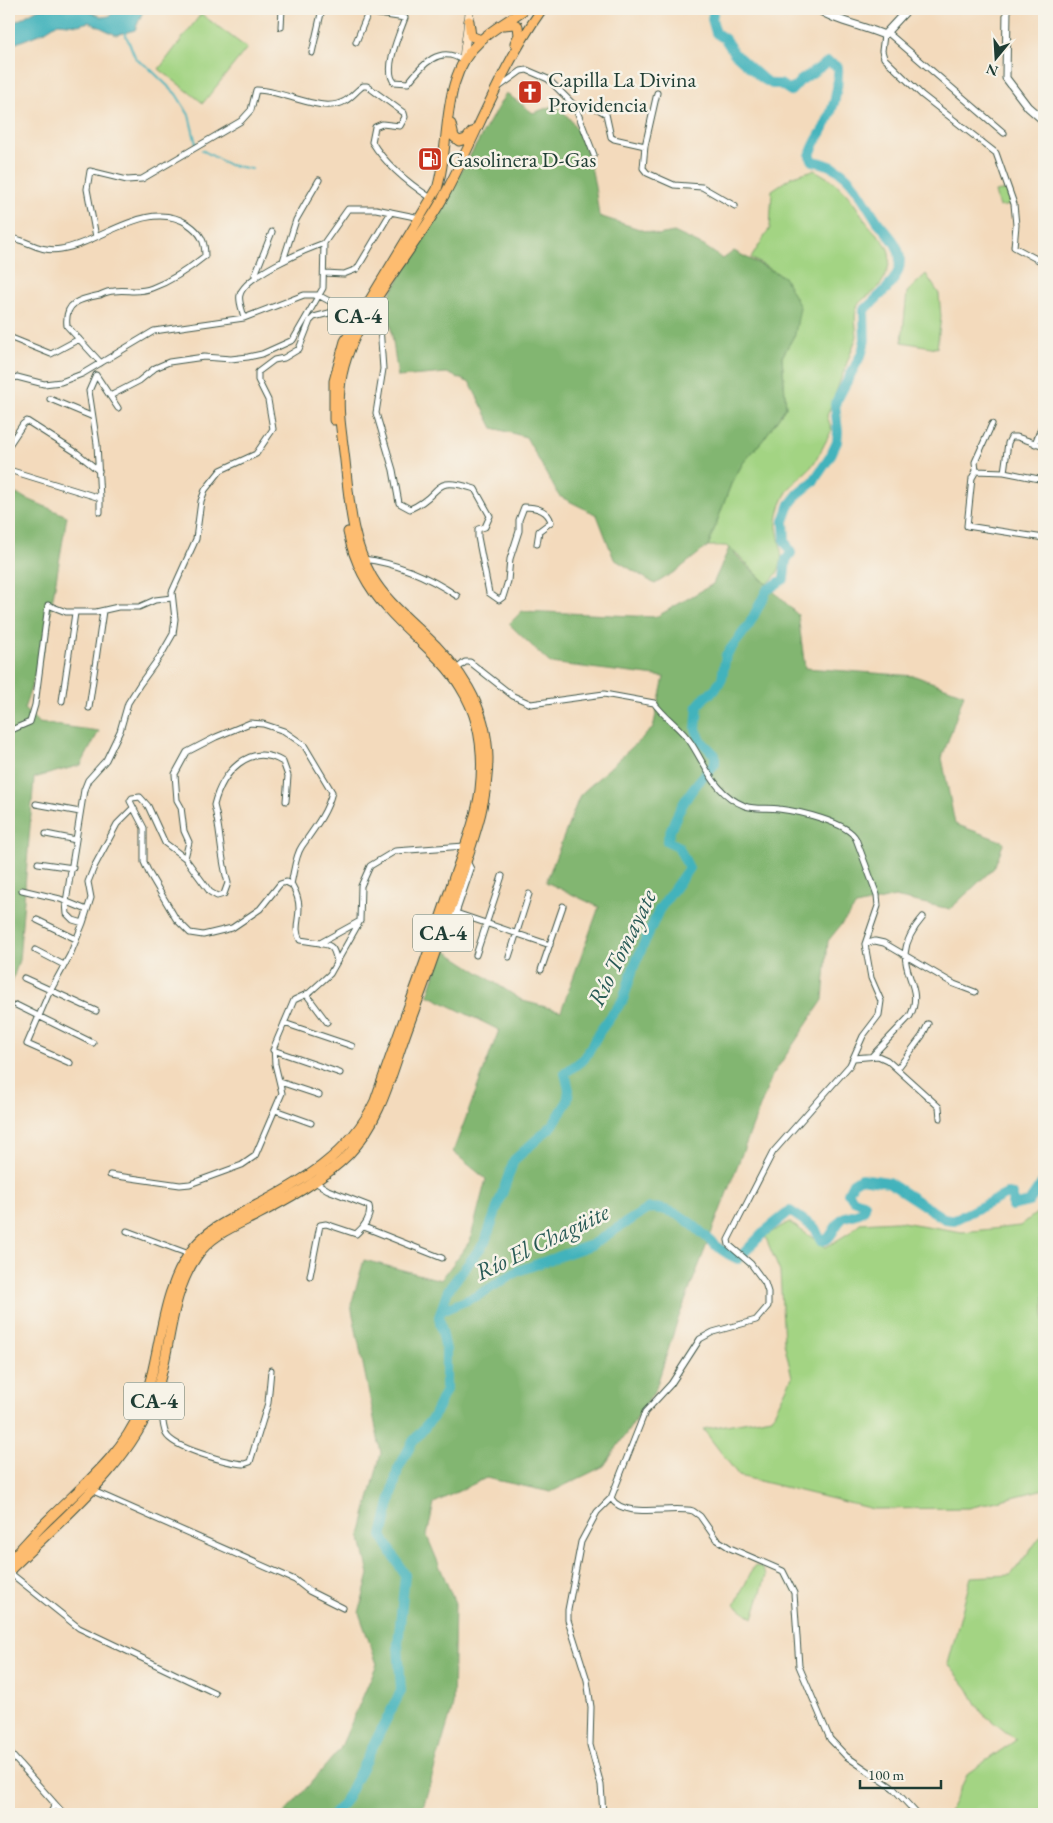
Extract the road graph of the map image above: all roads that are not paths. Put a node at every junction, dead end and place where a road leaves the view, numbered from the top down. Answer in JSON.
{"nodes":[{"id":1,"x":282,"y":9,"type":"edge"},
{"id":2,"x":322,"y":9,"type":"edge"},
{"id":3,"x":346,"y":9,"type":"edge"},
{"id":4,"x":470,"y":9,"type":"edge"},
{"id":5,"x":525,"y":9,"type":"edge"},
{"id":6,"x":542,"y":9,"type":"edge"},
{"id":7,"x":818,"y":9,"type":"edge"},
{"id":8,"x":908,"y":9,"type":"edge"},
{"id":9,"x":1007,"y":9,"type":"edge"},
{"id":10,"x":368,"y":13,"type":"junction"},
{"id":11,"x":469,"y":21,"type":"junction"},
{"id":12,"x":502,"y":25,"type":"junction"},
{"id":13,"x":281,"y":27,"type":"dead end"},
{"id":14,"x":886,"y":33,"type":"junction"},
{"id":15,"x":481,"y":40,"type":"junction"},
{"id":16,"x":356,"y":42,"type":"dead end"},
{"id":17,"x":312,"y":53,"type":"dead end"},
{"id":18,"x":463,"y":61,"type":"junction"},
{"id":19,"x":496,"y":88,"type":"junction"},
{"id":20,"x":657,"y":93,"type":"dead end"},
{"id":21,"x":488,"y":105,"type":"junction"},
{"id":22,"x":575,"y":106,"type":"junction"},
{"id":23,"x":449,"y":116,"type":"junction"},
{"id":24,"x":483,"y":118,"type":"junction"},
{"id":25,"x":1044,"y":121,"type":"edge"},
{"id":26,"x":1004,"y":133,"type":"dead end"},
{"id":27,"x":645,"y":146,"type":"junction"},
{"id":28,"x":594,"y":155,"type":"dead end"},
{"id":29,"x":319,"y":180,"type":"dead end"},
{"id":30,"x":431,"y":198,"type":"junction"},
{"id":31,"x":735,"y":206,"type":"dead end"},
{"id":32,"x":391,"y":212,"type":"junction"},
{"id":33,"x":420,"y":218,"type":"junction"},
{"id":34,"x":272,"y":232,"type":"dead end"},
{"id":35,"x":96,"y":236,"type":"junction"},
{"id":36,"x":9,"y":238,"type":"edge"},
{"id":37,"x":324,"y":243,"type":"junction"},
{"id":38,"x":283,"y":261,"type":"junction"},
{"id":39,"x":1044,"y":264,"type":"edge"},
{"id":40,"x":324,"y":273,"type":"junction"},
{"id":41,"x":254,"y":275,"type":"junction"},
{"id":42,"x":318,"y":295,"type":"junction"},
{"id":43,"x":378,"y":298,"type":"junction"},
{"id":44,"x":363,"y":308,"type":"junction"},
{"id":45,"x":344,"y":309,"type":"junction"},
{"id":46,"x":244,"y":318,"type":"junction"},
{"id":47,"x":9,"y":337,"type":"edge"},
{"id":48,"x":79,"y":339,"type":"junction"},
{"id":49,"x":99,"y":364,"type":"junction"},
{"id":50,"x":96,"y":375,"type":"junction"},
{"id":51,"x":9,"y":380,"type":"edge"},
{"id":52,"x":110,"y":396,"type":"junction"},
{"id":53,"x":50,"y":399,"type":"dead end"},
{"id":54,"x":118,"y":408,"type":"dead end"},
{"id":55,"x":91,"y":416,"type":"junction"},
{"id":56,"x":1044,"y":420,"type":"edge"},
{"id":57,"x":992,"y":424,"type":"dead end"},
{"id":58,"x":1035,"y":444,"type":"junction"},
{"id":59,"x":9,"y":445,"type":"edge"},
{"id":60,"x":1044,"y":446,"type":"edge"},
{"id":61,"x":9,"y":470,"type":"edge"},
{"id":62,"x":976,"y":471,"type":"junction"},
{"id":63,"x":100,"y":472,"type":"junction"},
{"id":64,"x":1004,"y":472,"type":"junction"},
{"id":65,"x":1044,"y":480,"type":"edge"},
{"id":66,"x":100,"y":498,"type":"junction"},
{"id":67,"x":100,"y":512,"type":"dead end"},
{"id":68,"x":1044,"y":538,"type":"edge"},
{"id":69,"x":537,"y":544,"type":"dead end"},
{"id":70,"x":363,"y":559,"type":"junction"},
{"id":71,"x":457,"y":596,"type":"dead end"},
{"id":72,"x":172,"y":598,"type":"junction"},
{"id":73,"x":103,"y":610,"type":"junction"},
{"id":74,"x":75,"y":613,"type":"junction"},
{"id":75,"x":428,"y":642,"type":"junction"},
{"id":76,"x":446,"y":660,"type":"junction"},
{"id":77,"x":457,"y":669,"type":"junction"},
{"id":78,"x":62,"y":701,"type":"dead end"},
{"id":79,"x":89,"y":708,"type":"dead end"},
{"id":80,"x":9,"y":731,"type":"edge"},
{"id":81,"x":286,"y":801,"type":"dead end"},
{"id":82,"x":36,"y":804,"type":"dead end"},
{"id":83,"x":133,"y":808,"type":"junction"},
{"id":84,"x":80,"y":812,"type":"junction"},
{"id":85,"x":46,"y":834,"type":"dead end"},
{"id":86,"x":76,"y":840,"type":"junction"},
{"id":87,"x":465,"y":846,"type":"junction"},
{"id":88,"x":185,"y":858,"type":"junction"},
{"id":89,"x":467,"y":860,"type":"junction"},
{"id":90,"x":38,"y":863,"type":"dead end"},
{"id":91,"x":73,"y":868,"type":"junction"},
{"id":92,"x":502,"y":876,"type":"dead end"},
{"id":93,"x":291,"y":884,"type":"junction"},
{"id":94,"x":22,"y":890,"type":"dead end"},
{"id":95,"x":529,"y":894,"type":"dead end"},
{"id":96,"x":66,"y":902,"type":"junction"},
{"id":97,"x":563,"y":906,"type":"dead end"},
{"id":98,"x":87,"y":910,"type":"junction"},
{"id":99,"x":456,"y":913,"type":"junction"},
{"id":100,"x":923,"y":917,"type":"dead end"},
{"id":101,"x":37,"y":920,"type":"dead end"},
{"id":102,"x":360,"y":921,"type":"junction"},
{"id":103,"x":83,"y":923,"type":"junction"},
{"id":104,"x":486,"y":923,"type":"junction"},
{"id":105,"x":517,"y":934,"type":"junction"},
{"id":106,"x":76,"y":939,"type":"junction"},
{"id":107,"x":440,"y":940,"type":"junction"},
{"id":108,"x":320,"y":943,"type":"junction"},
{"id":109,"x":865,"y":944,"type":"junction"},
{"id":110,"x":550,"y":946,"type":"junction"},
{"id":111,"x":35,"y":950,"type":"dead end"},
{"id":112,"x":904,"y":954,"type":"junction"},
{"id":113,"x":476,"y":955,"type":"dead end"},
{"id":114,"x":509,"y":957,"type":"dead end"},
{"id":115,"x":337,"y":962,"type":"junction"},
{"id":116,"x":64,"y":965,"type":"junction"},
{"id":117,"x":541,"y":970,"type":"dead end"},
{"id":118,"x":24,"y":978,"type":"dead end"},
{"id":119,"x":50,"y":990,"type":"junction"},
{"id":120,"x":975,"y":992,"type":"dead end"},
{"id":121,"x":306,"y":994,"type":"junction"},
{"id":122,"x":16,"y":1005,"type":"dead end"},
{"id":123,"x":96,"y":1011,"type":"dead end"},
{"id":124,"x":39,"y":1017,"type":"junction"},
{"id":125,"x":327,"y":1022,"type":"dead end"},
{"id":126,"x":284,"y":1023,"type":"junction"},
{"id":127,"x":928,"y":1024,"type":"dead end"},
{"id":128,"x":92,"y":1043,"type":"dead end"},
{"id":129,"x":352,"y":1046,"type":"dead end"},
{"id":130,"x":274,"y":1050,"type":"junction"},
{"id":131,"x":872,"y":1056,"type":"junction"},
{"id":132,"x":854,"y":1058,"type":"junction"},
{"id":133,"x":70,"y":1063,"type":"dead end"},
{"id":134,"x":898,"y":1068,"type":"junction"},
{"id":135,"x":340,"y":1073,"type":"dead end"},
{"id":136,"x":280,"y":1082,"type":"junction"},
{"id":137,"x":319,"y":1095,"type":"dead end"},
{"id":138,"x":276,"y":1110,"type":"junction"},
{"id":139,"x":940,"y":1118,"type":"dead end"},
{"id":140,"x":311,"y":1123,"type":"dead end"},
{"id":141,"x":110,"y":1175,"type":"dead end"},
{"id":142,"x":311,"y":1181,"type":"junction"},
{"id":143,"x":253,"y":1212,"type":"junction"},
{"id":144,"x":364,"y":1227,"type":"junction"},
{"id":145,"x":127,"y":1231,"type":"dead end"},
{"id":146,"x":189,"y":1254,"type":"junction"},
{"id":147,"x":442,"y":1258,"type":"dead end"},
{"id":148,"x":310,"y":1276,"type":"dead end"},
{"id":149,"x":271,"y":1370,"type":"dead end"},
{"id":150,"x":157,"y":1393,"type":"junction"},
{"id":151,"x":91,"y":1490,"type":"junction"},
{"id":152,"x":611,"y":1498,"type":"junction"},
{"id":153,"x":9,"y":1561,"type":"edge"},
{"id":154,"x":9,"y":1572,"type":"edge"},
{"id":155,"x":343,"y":1608,"type":"dead end"},
{"id":156,"x":216,"y":1693,"type":"dead end"},
{"id":157,"x":9,"y":1752,"type":"edge"},
{"id":158,"x":55,"y":1805,"type":"junction"},
{"id":159,"x":50,"y":1814,"type":"edge"},
{"id":160,"x":64,"y":1814,"type":"edge"},
{"id":161,"x":603,"y":1814,"type":"edge"},
{"id":162,"x":917,"y":1814,"type":"edge"}],
"edges":[{"from":1,"to":13,"type":"street"},
{"from":2,"to":17,"type":"street"},
{"from":3,"to":10,"type":"street"},
{"from":4,"to":11,"type":"main road"},
{"from":5,"to":12,"type":"main road","number":"CA-4"},
{"from":6,"to":19,"type":"main road","number":"CA-4"},
{"from":7,"to":14,"type":"street"},
{"from":8,"to":14,"type":"street"},
{"from":9,"to":25,"type":"street"},
{"from":10,"to":16,"type":"street"},
{"from":10,"to":18,"type":"street"},
{"from":11,"to":15,"type":"main road"},
{"from":11,"to":18,"type":"main road"},
{"from":12,"to":15,"type":"main road","number":"CA-4"},
{"from":12,"to":21,"type":"main road"},
{"from":14,"to":26,"type":"street"},
{"from":14,"to":39,"type":"street"},
{"from":15,"to":18,"type":"main road","number":"CA-4"},
{"from":18,"to":23,"type":"main road","number":"CA-4"},
{"from":19,"to":21,"type":"main road","number":"CA-4"},
{"from":19,"to":22,"type":"street"},
{"from":20,"to":27,"type":"street"},
{"from":21,"to":24,"type":"main road","number":"CA-4"},
{"from":22,"to":27,"type":"street"},
{"from":22,"to":28,"type":"street"},
{"from":23,"to":24,"type":"main road"},
{"from":23,"to":30,"type":"main road","number":"CA-4"},
{"from":24,"to":43,"type":"main road","number":"CA-4"},
{"from":27,"to":31,"type":"street"},
{"from":29,"to":38,"type":"street"},
{"from":30,"to":33,"type":"main road","number":"CA-4"},
{"from":30,"to":35,"type":"street"},
{"from":32,"to":33,"type":"street"},
{"from":32,"to":37,"type":"street"},
{"from":32,"to":40,"type":"street"},
{"from":33,"to":44,"type":"main road","number":"CA-4"},
{"from":34,"to":41,"type":"street"},
{"from":35,"to":36,"type":"street"},
{"from":35,"to":48,"type":"street"},
{"from":37,"to":38,"type":"street"},
{"from":37,"to":40,"type":"street"},
{"from":38,"to":41,"type":"street"},
{"from":40,"to":42,"type":"street"},
{"from":41,"to":46,"type":"street"},
{"from":42,"to":45,"type":"street"},
{"from":42,"to":46,"type":"street"},
{"from":42,"to":52,"type":"street"},
{"from":43,"to":69,"type":"street"},
{"from":43,"to":70,"type":"main road","number":"CA-4"},
{"from":44,"to":45,"type":"street"},
{"from":44,"to":75,"type":"main road","number":"CA-4"},
{"from":45,"to":72,"type":"street"},
{"from":46,"to":49,"type":"street"},
{"from":47,"to":48,"type":"street"},
{"from":48,"to":49,"type":"street"},
{"from":49,"to":50,"type":"street"},
{"from":49,"to":51,"type":"street"},
{"from":50,"to":52,"type":"street"},
{"from":50,"to":55,"type":"street"},
{"from":52,"to":54,"type":"street"},
{"from":53,"to":55,"type":"street"},
{"from":55,"to":63,"type":"street"},
{"from":56,"to":58,"type":"street"},
{"from":57,"to":62,"type":"street"},
{"from":58,"to":60,"type":"street"},
{"from":58,"to":64,"type":"street"},
{"from":59,"to":63,"type":"street"},
{"from":61,"to":66,"type":"street"},
{"from":62,"to":64,"type":"street"},
{"from":62,"to":68,"type":"street"},
{"from":63,"to":66,"type":"street"},
{"from":64,"to":65,"type":"street"},
{"from":66,"to":67,"type":"street"},
{"from":70,"to":71,"type":"street"},
{"from":70,"to":75,"type":"main road","number":"CA-4"},
{"from":72,"to":73,"type":"street"},
{"from":72,"to":84,"type":"street"},
{"from":73,"to":74,"type":"street"},
{"from":73,"to":79,"type":"street"},
{"from":74,"to":78,"type":"street"},
{"from":74,"to":80,"type":"street"},
{"from":75,"to":76,"type":"main road","number":"CA-4"},
{"from":76,"to":77,"type":"main road","number":"CA-4"},
{"from":76,"to":87,"type":"main road","number":"CA-4"},
{"from":77,"to":89,"type":"main road","number":"CA-4"},
{"from":77,"to":109,"type":"street"},
{"from":81,"to":88,"type":"street"},
{"from":82,"to":84,"type":"street"},
{"from":83,"to":88,"type":"street"},
{"from":83,"to":93,"type":"street"},
{"from":83,"to":98,"type":"street"},
{"from":84,"to":86,"type":"street"},
{"from":85,"to":86,"type":"street"},
{"from":86,"to":91,"type":"street"},
{"from":87,"to":102,"type":"street"},
{"from":87,"to":142,"type":"main road","number":"CA-4"},
{"from":88,"to":93,"type":"street"},
{"from":89,"to":99,"type":"street"},
{"from":89,"to":107,"type":"main road","number":"CA-4"},
{"from":90,"to":91,"type":"street"},
{"from":91,"to":96,"type":"street"},
{"from":92,"to":104,"type":"street"},
{"from":93,"to":108,"type":"street"},
{"from":94,"to":96,"type":"street"},
{"from":95,"to":105,"type":"street"},
{"from":96,"to":98,"type":"street"},
{"from":96,"to":103,"type":"street"},
{"from":97,"to":110,"type":"street"},
{"from":98,"to":103,"type":"street"},
{"from":99,"to":104,"type":"street"},
{"from":99,"to":107,"type":"street"},
{"from":100,"to":112,"type":"street"},
{"from":101,"to":106,"type":"street"},
{"from":102,"to":108,"type":"street"},
{"from":102,"to":115,"type":"street"},
{"from":103,"to":106,"type":"street"},
{"from":104,"to":105,"type":"street"},
{"from":104,"to":113,"type":"street"},
{"from":105,"to":110,"type":"street"},
{"from":105,"to":114,"type":"street"},
{"from":106,"to":116,"type":"street"},
{"from":107,"to":142,"type":"main road","number":"CA-4"},
{"from":108,"to":115,"type":"street"},
{"from":109,"to":112,"type":"street"},
{"from":109,"to":132,"type":"street"},
{"from":110,"to":117,"type":"street"},
{"from":111,"to":116,"type":"street"},
{"from":112,"to":120,"type":"street"},
{"from":112,"to":131,"type":"street"},
{"from":115,"to":121,"type":"street"},
{"from":116,"to":119,"type":"street"},
{"from":118,"to":119,"type":"street"},
{"from":119,"to":123,"type":"street"},
{"from":119,"to":124,"type":"street"},
{"from":121,"to":125,"type":"street"},
{"from":121,"to":126,"type":"street"},
{"from":122,"to":124,"type":"street"},
{"from":124,"to":128,"type":"street"},
{"from":124,"to":133,"type":"street"},
{"from":126,"to":129,"type":"street"},
{"from":126,"to":130,"type":"street"},
{"from":127,"to":134,"type":"street"},
{"from":130,"to":135,"type":"street"},
{"from":130,"to":136,"type":"street"},
{"from":131,"to":132,"type":"street"},
{"from":131,"to":134,"type":"street"},
{"from":132,"to":152,"type":"street"},
{"from":134,"to":139,"type":"street"},
{"from":136,"to":137,"type":"street"},
{"from":136,"to":138,"type":"street"},
{"from":138,"to":140,"type":"street"},
{"from":138,"to":141,"type":"street"},
{"from":142,"to":143,"type":"main road","number":"CA-4"},
{"from":142,"to":144,"type":"street"},
{"from":143,"to":146,"type":"main road","number":"CA-4"},
{"from":143,"to":150,"type":"main road","number":"CA-4"},
{"from":144,"to":147,"type":"street"},
{"from":144,"to":148,"type":"street"},
{"from":145,"to":146,"type":"street"},
{"from":146,"to":153,"type":"main road","number":"CA-4"},
{"from":149,"to":150,"type":"street"},
{"from":150,"to":151,"type":"main road","number":"CA-4"},
{"from":151,"to":154,"type":"main road","number":"CA-4"},
{"from":151,"to":155,"type":"street"},
{"from":152,"to":161,"type":"street"},
{"from":152,"to":162,"type":"street"},
{"from":154,"to":156,"type":"street"},
{"from":157,"to":158,"type":"street"},
{"from":158,"to":159,"type":"street"},
{"from":158,"to":160,"type":"street"}]}
